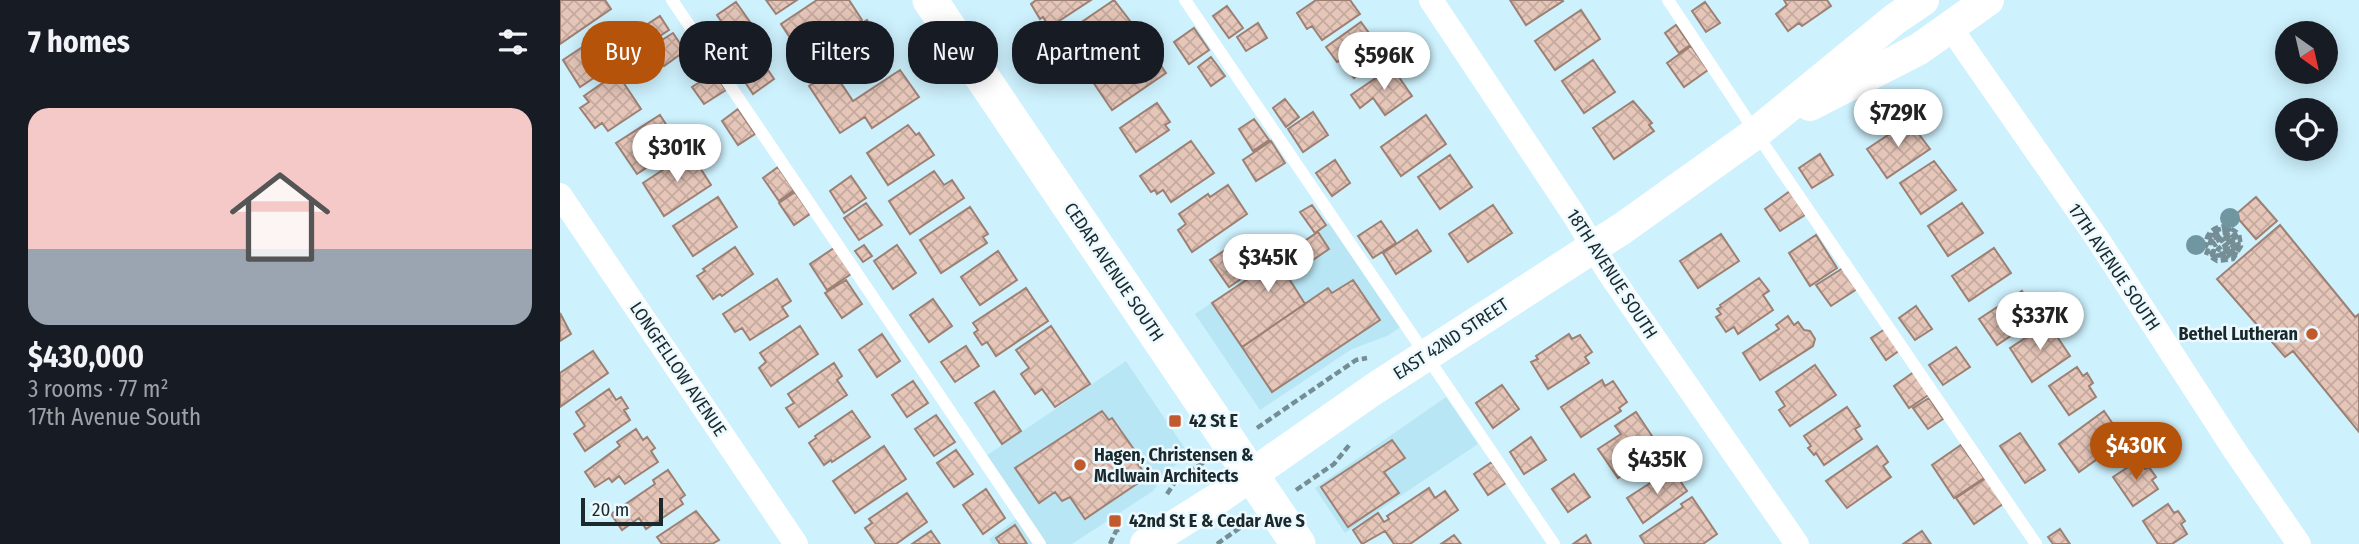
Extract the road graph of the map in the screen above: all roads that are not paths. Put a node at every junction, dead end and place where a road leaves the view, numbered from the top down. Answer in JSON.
{"nodes":[{"id":1,"x":672,"y":0,"type":"edge"},
{"id":2,"x":930,"y":0,"type":"edge"},
{"id":3,"x":1185,"y":0,"type":"edge"},
{"id":4,"x":1431,"y":0,"type":"edge"},
{"id":5,"x":1668,"y":0,"type":"edge"},
{"id":6,"x":1923,"y":0,"type":"edge"},
{"id":7,"x":1988,"y":0,"type":"edge"},
{"id":8,"x":1950,"y":27,"type":"junction"},
{"id":9,"x":1756,"y":133,"type":"junction"},
{"id":10,"x":560,"y":195,"type":"edge"},
{"id":11,"x":1592,"y":247,"type":"junction"},
{"id":12,"x":1427,"y":355,"type":"junction"},
{"id":13,"x":1251,"y":475,"type":"junction"},
{"id":14,"x":796,"y":544,"type":"edge"},
{"id":15,"x":1040,"y":544,"type":"edge"},
{"id":16,"x":1146,"y":544,"type":"edge"},
{"id":17,"x":1298,"y":544,"type":"edge"},
{"id":18,"x":1554,"y":544,"type":"edge"},
{"id":19,"x":1797,"y":544,"type":"edge"},
{"id":20,"x":2036,"y":544,"type":"edge"},
{"id":21,"x":2299,"y":544,"type":"edge"}],
"edges":[{"from":1,"to":15,"type":"lane"},
{"from":2,"to":13,"type":"main road","name":"CEDAR AVENUE SOUTH"},
{"from":3,"to":12,"type":"lane"},
{"from":4,"to":11,"type":"street","name":"18TH AVENUE SOUTH"},
{"from":5,"to":9,"type":"lane"},
{"from":6,"to":9,"type":"street","name":"EAST 42ND STREET"},
{"from":7,"to":8,"type":"street","name":"EAST 42ND STREET"},
{"from":8,"to":9,"type":"street","name":"EAST 42ND STREET"},
{"from":8,"to":21,"type":"street","name":"17TH AVENUE SOUTH"},
{"from":9,"to":11,"type":"street","name":"EAST 42ND STREET"},
{"from":9,"to":20,"type":"lane"},
{"from":10,"to":14,"type":"street","name":"LONGFELLOW AVENUE"},
{"from":11,"to":12,"type":"street","name":"EAST 42ND STREET"},
{"from":11,"to":19,"type":"street","name":"18TH AVENUE SOUTH"},
{"from":12,"to":13,"type":"street","name":"EAST 42ND STREET"},
{"from":12,"to":18,"type":"lane"},
{"from":13,"to":16,"type":"street","name":"EAST 42ND STREET"},
{"from":13,"to":17,"type":"main road","name":"CEDAR AVENUE SOUTH"}]}
